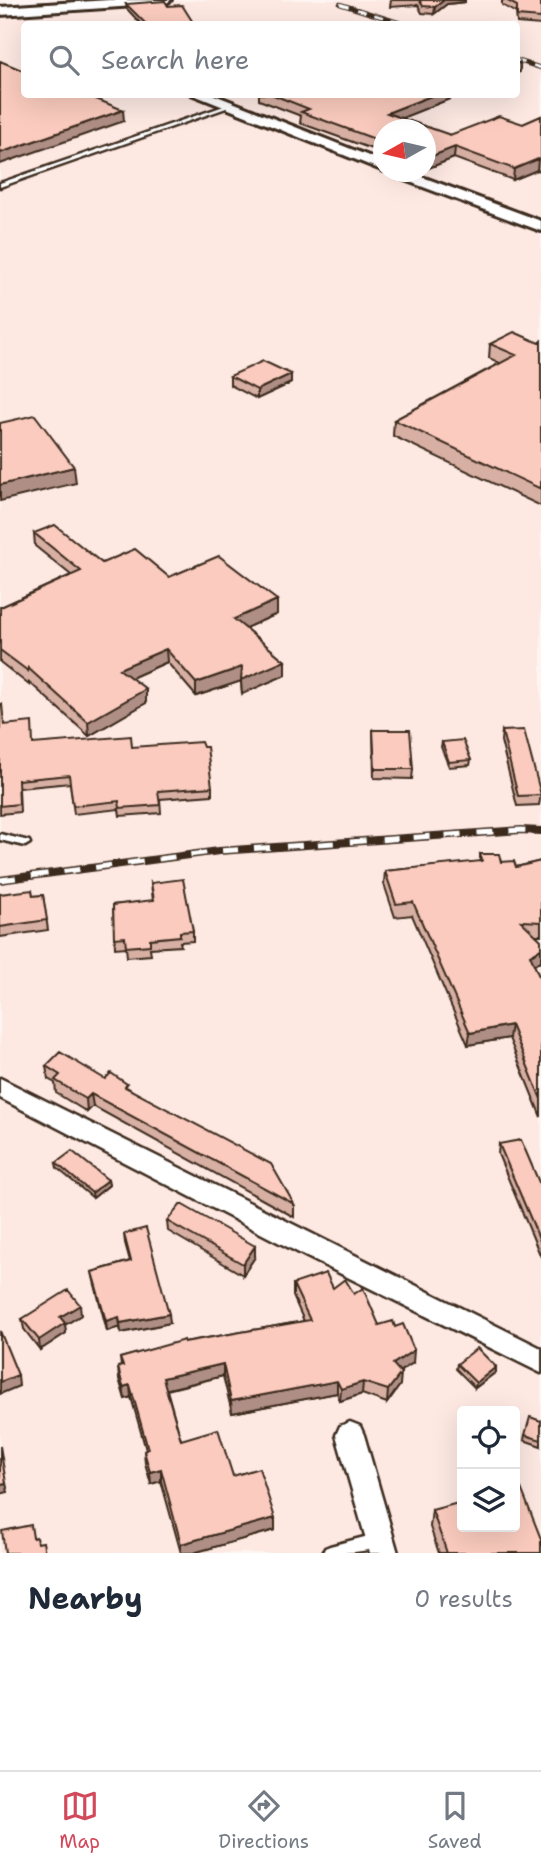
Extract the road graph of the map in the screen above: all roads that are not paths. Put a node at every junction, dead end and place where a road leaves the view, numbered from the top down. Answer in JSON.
{"nodes":[{"id":1,"x":165,"y":0,"type":"edge"},
{"id":2,"x":0,"y":10,"type":"edge"},
{"id":3,"x":208,"y":98,"type":"edge"},
{"id":4,"x":229,"y":106,"type":"junction"},
{"id":5,"x":373,"y":163,"type":"edge"},
{"id":6,"x":423,"y":182,"type":"edge"},
{"id":7,"x":0,"y":185,"type":"edge"},
{"id":8,"x":541,"y":226,"type":"edge"},
{"id":9,"x":0,"y":837,"type":"edge"},
{"id":10,"x":25,"y":843,"type":"dead end"},
{"id":11,"x":0,"y":1087,"type":"edge"},
{"id":12,"x":541,"y":1361,"type":"edge"},
{"id":13,"x":350,"y":1435,"type":"dead end"},
{"id":14,"x":383,"y":1546,"type":"edge"},
{"id":15,"x":330,"y":1553,"type":"edge"}],
"edges":[{"from":1,"to":2,"type":"street"},
{"from":3,"to":4,"type":"street"},
{"from":4,"to":5,"type":"street"},
{"from":4,"to":7,"type":"lane"},
{"from":6,"to":8,"type":"street"},
{"from":9,"to":10,"type":"lane"},
{"from":11,"to":12,"type":"street"},
{"from":13,"to":14,"type":"street"},
{"from":14,"to":15,"type":"lane"}]}
